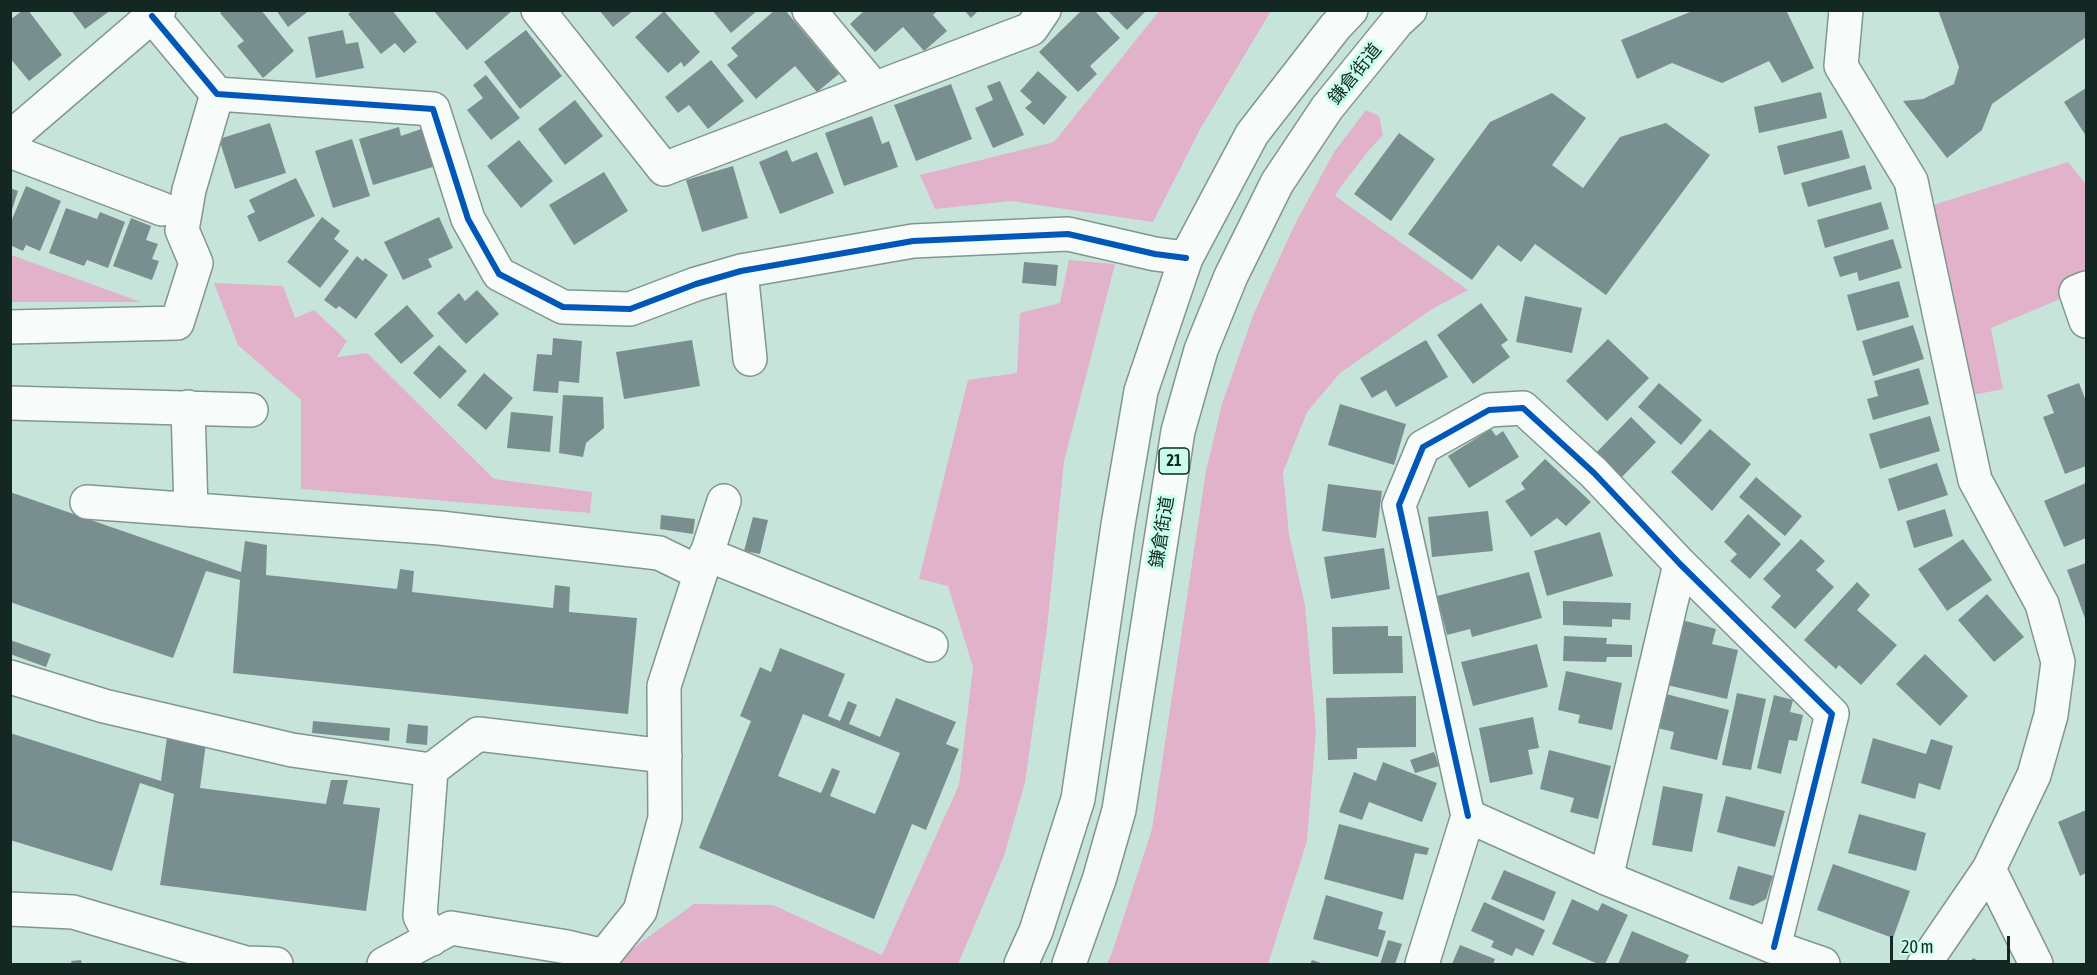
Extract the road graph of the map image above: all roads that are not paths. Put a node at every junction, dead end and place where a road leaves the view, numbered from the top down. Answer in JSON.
{"nodes":[{"id":1,"x":538,"y":10,"type":"edge"},
{"id":2,"x":808,"y":10,"type":"edge"},
{"id":3,"x":1044,"y":10,"type":"edge"},
{"id":4,"x":1351,"y":10,"type":"edge"},
{"id":5,"x":1410,"y":10,"type":"edge"},
{"id":6,"x":1846,"y":10,"type":"edge"},
{"id":7,"x":156,"y":13,"type":"edge"},
{"id":8,"x":874,"y":88,"type":"junction"},
{"id":9,"x":217,"y":94,"type":"junction"},
{"id":10,"x":10,"y":138,"type":"edge"},
{"id":11,"x":10,"y":151,"type":"edge"},
{"id":12,"x":162,"y":208,"type":"dead end"},
{"id":13,"x":1186,"y":258,"type":"junction"},
{"id":14,"x":741,"y":271,"type":"junction"},
{"id":15,"x":2086,"y":288,"type":"edge"},
{"id":16,"x":2086,"y":321,"type":"edge"},
{"id":17,"x":10,"y":327,"type":"edge"},
{"id":18,"x":750,"y":359,"type":"dead end"},
{"id":19,"x":10,"y":403,"type":"edge"},
{"id":20,"x":188,"y":407,"type":"junction"},
{"id":21,"x":251,"y":410,"type":"dead end"},
{"id":22,"x":724,"y":501,"type":"dead end"},
{"id":23,"x":87,"y":502,"type":"dead end"},
{"id":24,"x":191,"y":510,"type":"junction"},
{"id":25,"x":703,"y":564,"type":"junction"},
{"id":26,"x":1680,"y":564,"type":"junction"},
{"id":27,"x":931,"y":645,"type":"dead end"},
{"id":28,"x":10,"y":677,"type":"edge"},
{"id":29,"x":664,"y":756,"type":"junction"},
{"id":30,"x":431,"y":770,"type":"junction"},
{"id":31,"x":1468,"y":816,"type":"junction"},
{"id":32,"x":1989,"y":869,"type":"junction"},
{"id":33,"x":1605,"y":878,"type":"junction"},
{"id":34,"x":10,"y":909,"type":"edge"},
{"id":35,"x":432,"y":939,"type":"junction"},
{"id":36,"x":1774,"y":947,"type":"junction"},
{"id":37,"x":276,"y":964,"type":"edge"},
{"id":38,"x":384,"y":964,"type":"edge"},
{"id":39,"x":1021,"y":964,"type":"edge"},
{"id":40,"x":1069,"y":964,"type":"edge"},
{"id":41,"x":1422,"y":964,"type":"edge"},
{"id":42,"x":1823,"y":964,"type":"edge"},
{"id":43,"x":1924,"y":964,"type":"edge"},
{"id":44,"x":2036,"y":964,"type":"edge"}],
"edges":[{"from":1,"to":8,"type":"street"},
{"from":2,"to":8,"type":"street"},
{"from":3,"to":8,"type":"street"},
{"from":4,"to":13,"type":"street"},
{"from":5,"to":40,"type":"street","name":"鎌倉街道","number":"21"},
{"from":6,"to":32,"type":"street"},
{"from":7,"to":9,"type":"street"},
{"from":7,"to":10,"type":"street"},
{"from":9,"to":14,"type":"street"},
{"from":9,"to":17,"type":"street"},
{"from":11,"to":12,"type":"street"},
{"from":13,"to":14,"type":"street"},
{"from":13,"to":39,"type":"street"},
{"from":14,"to":18,"type":"street"},
{"from":15,"to":16,"type":"street"},
{"from":19,"to":20,"type":"street"},
{"from":20,"to":21,"type":"street"},
{"from":20,"to":24,"type":"street"},
{"from":22,"to":25,"type":"street"},
{"from":23,"to":24,"type":"street"},
{"from":24,"to":25,"type":"street"},
{"from":25,"to":27,"type":"street"},
{"from":25,"to":29,"type":"street"},
{"from":26,"to":31,"type":"street"},
{"from":26,"to":33,"type":"street"},
{"from":26,"to":36,"type":"street"},
{"from":28,"to":30,"type":"street"},
{"from":29,"to":30,"type":"street"},
{"from":29,"to":35,"type":"street"},
{"from":30,"to":35,"type":"street"},
{"from":31,"to":33,"type":"street"},
{"from":31,"to":41,"type":"street"},
{"from":32,"to":43,"type":"street"},
{"from":32,"to":44,"type":"street"},
{"from":33,"to":36,"type":"street"},
{"from":34,"to":37,"type":"street"},
{"from":35,"to":38,"type":"street"},
{"from":36,"to":42,"type":"street"}]}
